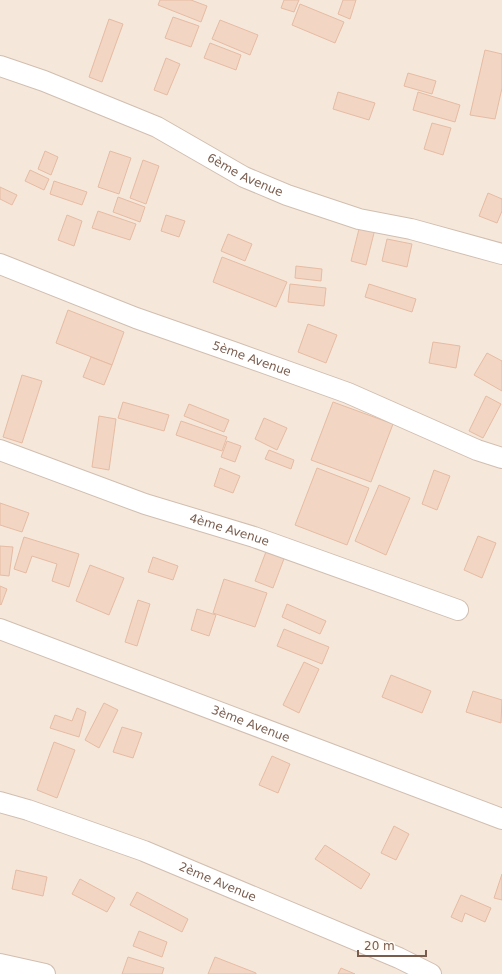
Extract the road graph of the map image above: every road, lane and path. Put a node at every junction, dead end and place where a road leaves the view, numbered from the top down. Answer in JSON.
{"nodes":[{"id":1,"x":0,"y":66,"type":"edge"},
{"id":2,"x":502,"y":254,"type":"edge"},
{"id":3,"x":0,"y":264,"type":"edge"},
{"id":4,"x":0,"y":450,"type":"edge"},
{"id":5,"x":502,"y":458,"type":"edge"},
{"id":6,"x":458,"y":610,"type":"dead end"},
{"id":7,"x":0,"y":629,"type":"edge"},
{"id":8,"x":0,"y":802,"type":"edge"},
{"id":9,"x":502,"y":819,"type":"edge"},
{"id":10,"x":0,"y":964,"type":"edge"},
{"id":11,"x":45,"y":974,"type":"edge"},
{"id":12,"x":431,"y":974,"type":"edge"}],
"edges":[{"from":1,"to":2,"type":"street","name":"6ème Avenue"},
{"from":3,"to":5,"type":"street","name":"5ème Avenue"},
{"from":4,"to":6,"type":"street","name":"4ème Avenue"},
{"from":7,"to":9,"type":"street","name":"3ème Avenue"},
{"from":8,"to":12,"type":"street","name":"2ème Avenue"},
{"from":10,"to":11,"type":"street"}]}
